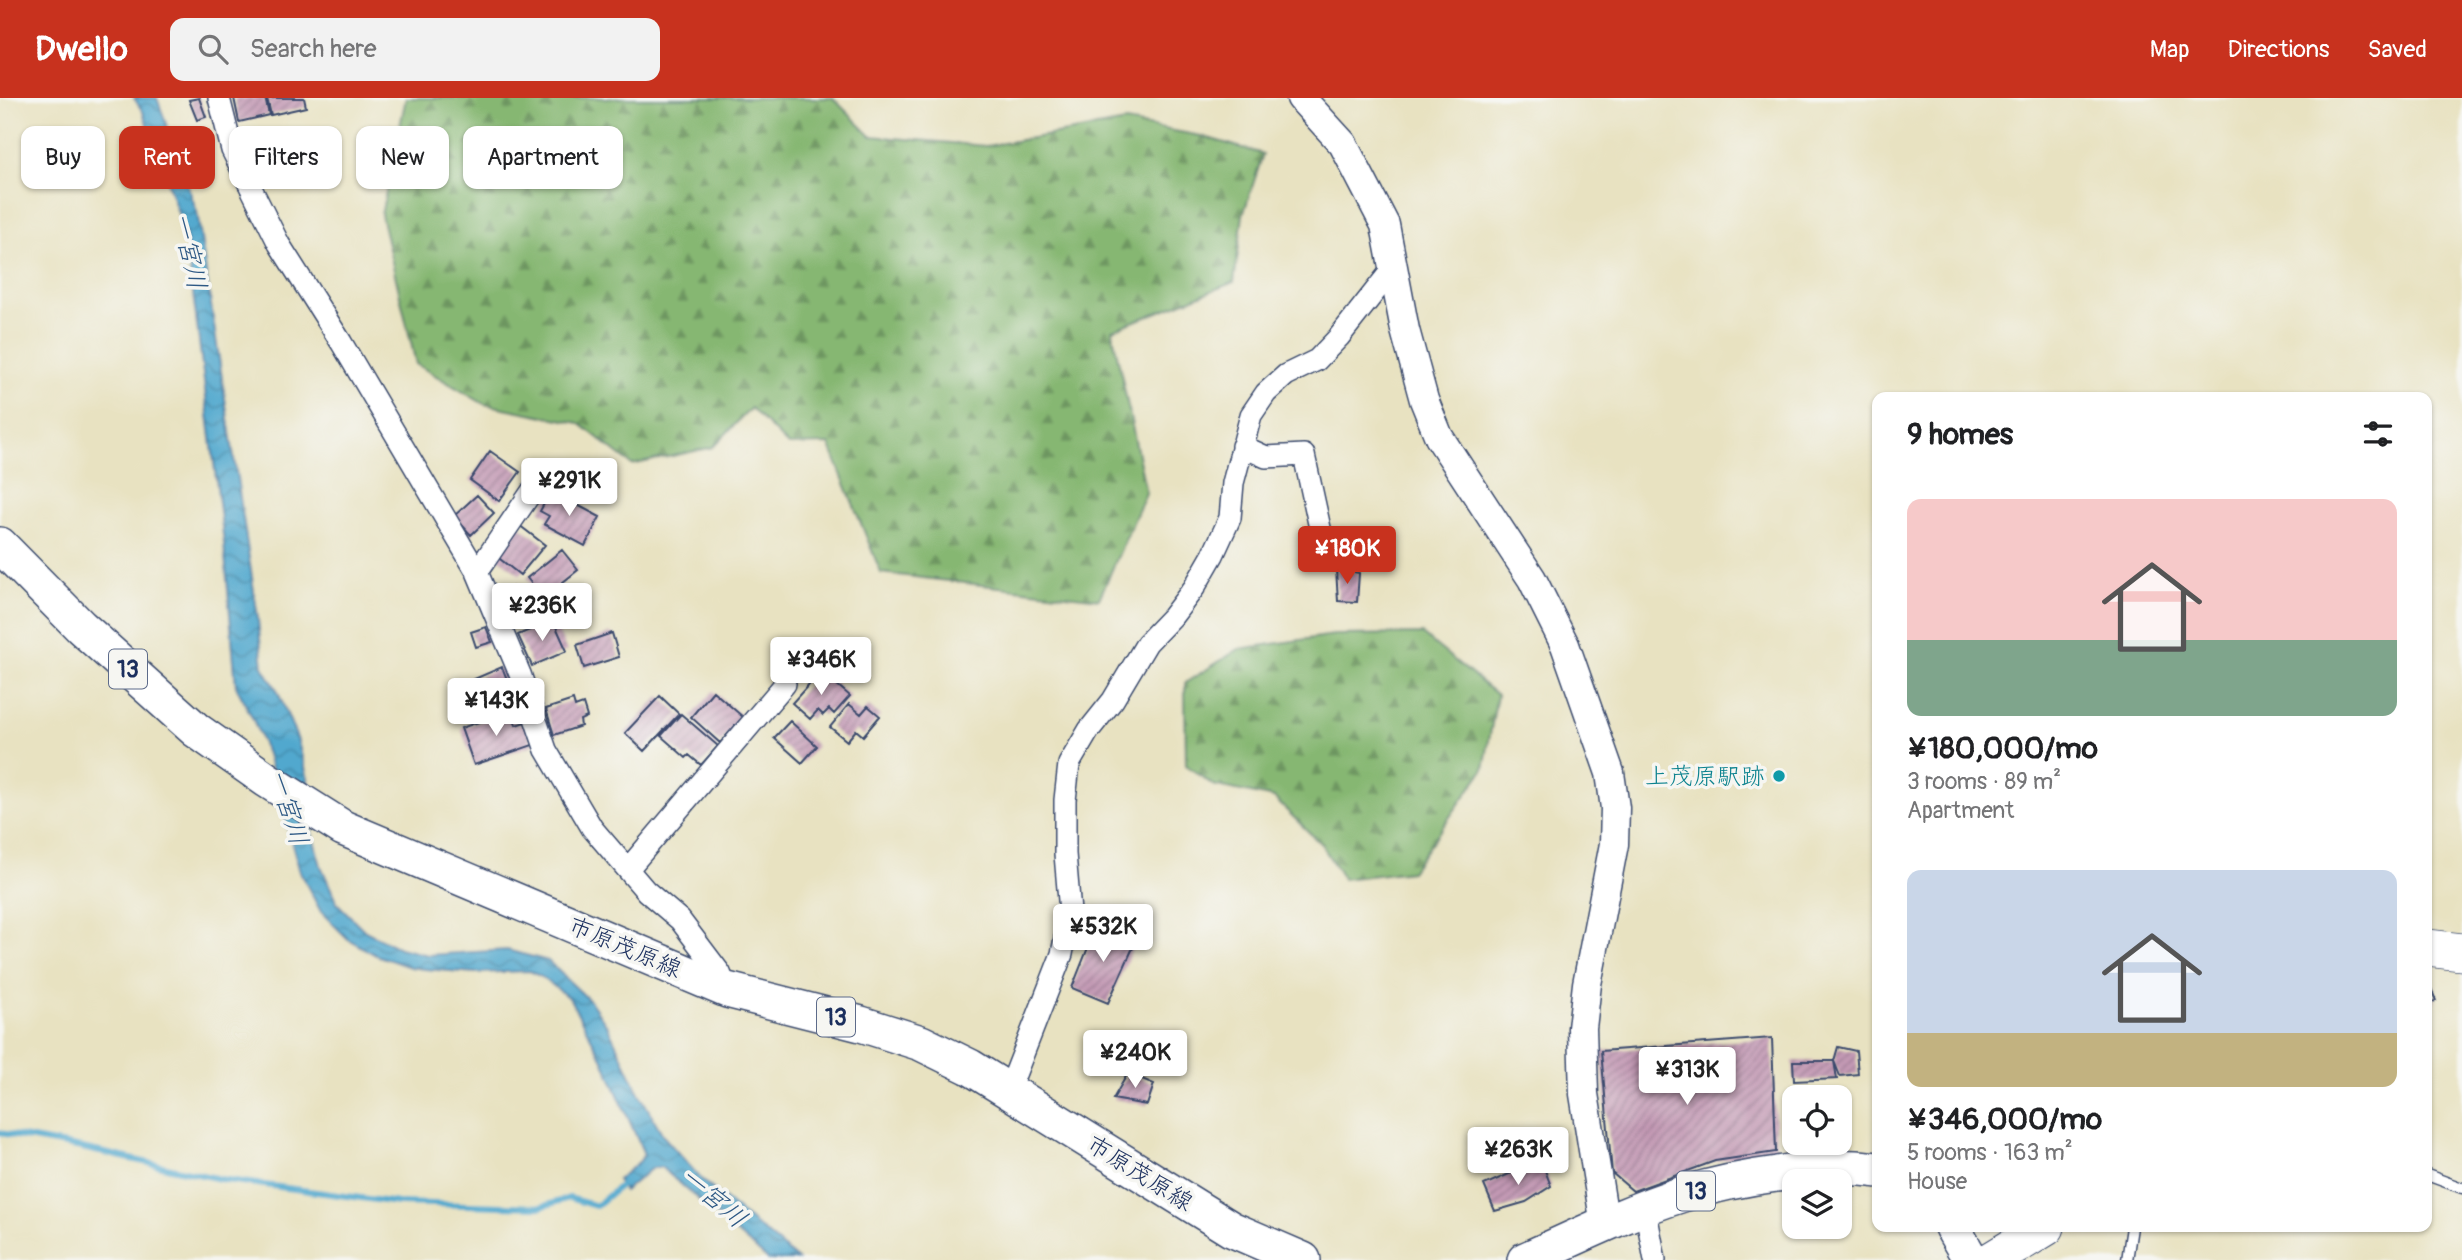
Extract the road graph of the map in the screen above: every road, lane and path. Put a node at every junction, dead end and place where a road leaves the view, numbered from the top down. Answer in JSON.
{"nodes":[{"id":1,"x":219,"y":98,"type":"edge"},
{"id":2,"x":1301,"y":98,"type":"edge"},
{"id":3,"x":1395,"y":265,"type":"junction"},
{"id":4,"x":1242,"y":446,"type":"junction"},
{"id":5,"x":541,"y":478,"type":"dead end"},
{"id":6,"x":0,"y":545,"type":"edge"},
{"id":7,"x":1325,"y":551,"type":"dead end"},
{"id":8,"x":477,"y":572,"type":"junction"},
{"id":9,"x":785,"y":684,"type":"dead end"},
{"id":10,"x":628,"y":869,"type":"junction"},
{"id":11,"x":2432,"y":949,"type":"edge"},
{"id":12,"x":2462,"y":952,"type":"edge"},
{"id":13,"x":727,"y":990,"type":"junction"},
{"id":14,"x":1009,"y":1090,"type":"junction"},
{"id":15,"x":1872,"y":1169,"type":"edge"},
{"id":16,"x":2432,"y":1177,"type":"edge"},
{"id":17,"x":2462,"y":1188,"type":"edge"},
{"id":18,"x":1645,"y":1208,"type":"junction"},
{"id":19,"x":1605,"y":1225,"type":"junction"},
{"id":20,"x":1955,"y":1232,"type":"edge"},
{"id":21,"x":2038,"y":1232,"type":"edge"},
{"id":22,"x":2131,"y":1232,"type":"edge"},
{"id":23,"x":1303,"y":1260,"type":"edge"},
{"id":24,"x":1525,"y":1260,"type":"edge"},
{"id":25,"x":1655,"y":1260,"type":"edge"},
{"id":26,"x":1971,"y":1260,"type":"edge"},
{"id":27,"x":1992,"y":1260,"type":"edge"},
{"id":28,"x":2127,"y":1260,"type":"edge"}],
"edges":[{"from":1,"to":8,"type":"street"},
{"from":2,"to":3,"type":"street"},
{"from":3,"to":4,"type":"street"},
{"from":3,"to":19,"type":"street"},
{"from":4,"to":7,"type":"street"},
{"from":4,"to":14,"type":"street"},
{"from":5,"to":8,"type":"street"},
{"from":6,"to":13,"type":"main road","name":"市原茂原線","number":"13"},
{"from":8,"to":10,"type":"street"},
{"from":9,"to":10,"type":"street"},
{"from":10,"to":13,"type":"street"},
{"from":11,"to":12,"type":"highway"},
{"from":13,"to":14,"type":"main road","name":"市原茂原線","number":"13"},
{"from":14,"to":23,"type":"main road","name":"市原茂原線","number":"13"},
{"from":15,"to":18,"type":"main road","number":"13"},
{"from":16,"to":17,"type":"lane"},
{"from":18,"to":19,"type":"main road","number":"13"},
{"from":18,"to":25,"type":"street"},
{"from":19,"to":24,"type":"main road","number":"13"},
{"from":20,"to":26,"type":"main road"},
{"from":21,"to":27,"type":"highway"},
{"from":22,"to":28,"type":"lane"}]}
